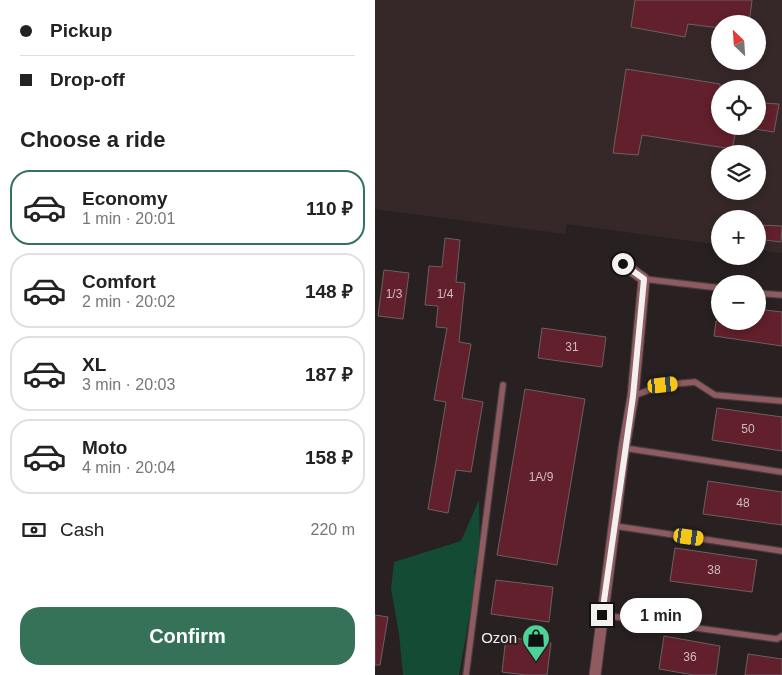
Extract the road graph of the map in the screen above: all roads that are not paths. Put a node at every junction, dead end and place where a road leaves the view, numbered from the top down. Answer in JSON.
{"nodes":[{"id":1,"x":623,"y":264,"type":"dead end"},
{"id":2,"x":644,"y":279,"type":"junction"},
{"id":3,"x":711,"y":287,"type":"edge"},
{"id":4,"x":766,"y":293,"type":"edge"},
{"id":5,"x":782,"y":295,"type":"edge"},
{"id":6,"x":503,"y":385,"type":"dead end"},
{"id":7,"x":633,"y":396,"type":"junction"},
{"id":8,"x":782,"y":401,"type":"edge"},
{"id":9,"x":624,"y":448,"type":"junction"},
{"id":10,"x":782,"y":472,"type":"edge"},
{"id":11,"x":615,"y":526,"type":"junction"},
{"id":12,"x":782,"y":552,"type":"edge"},
{"id":13,"x":602,"y":615,"type":"junction"},
{"id":14,"x":782,"y":636,"type":"edge"},
{"id":15,"x":466,"y":675,"type":"edge"},
{"id":16,"x":595,"y":675,"type":"edge"}],
"edges":[{"from":1,"to":2,"type":"street"},
{"from":2,"to":3,"type":"lane"},
{"from":2,"to":7,"type":"street"},
{"from":4,"to":5,"type":"lane"},
{"from":6,"to":15,"type":"lane"},
{"from":7,"to":8,"type":"lane"},
{"from":7,"to":9,"type":"street"},
{"from":9,"to":10,"type":"lane"},
{"from":9,"to":11,"type":"street"},
{"from":11,"to":12,"type":"lane"},
{"from":11,"to":13,"type":"street"},
{"from":13,"to":14,"type":"lane"},
{"from":13,"to":16,"type":"street"}]}
